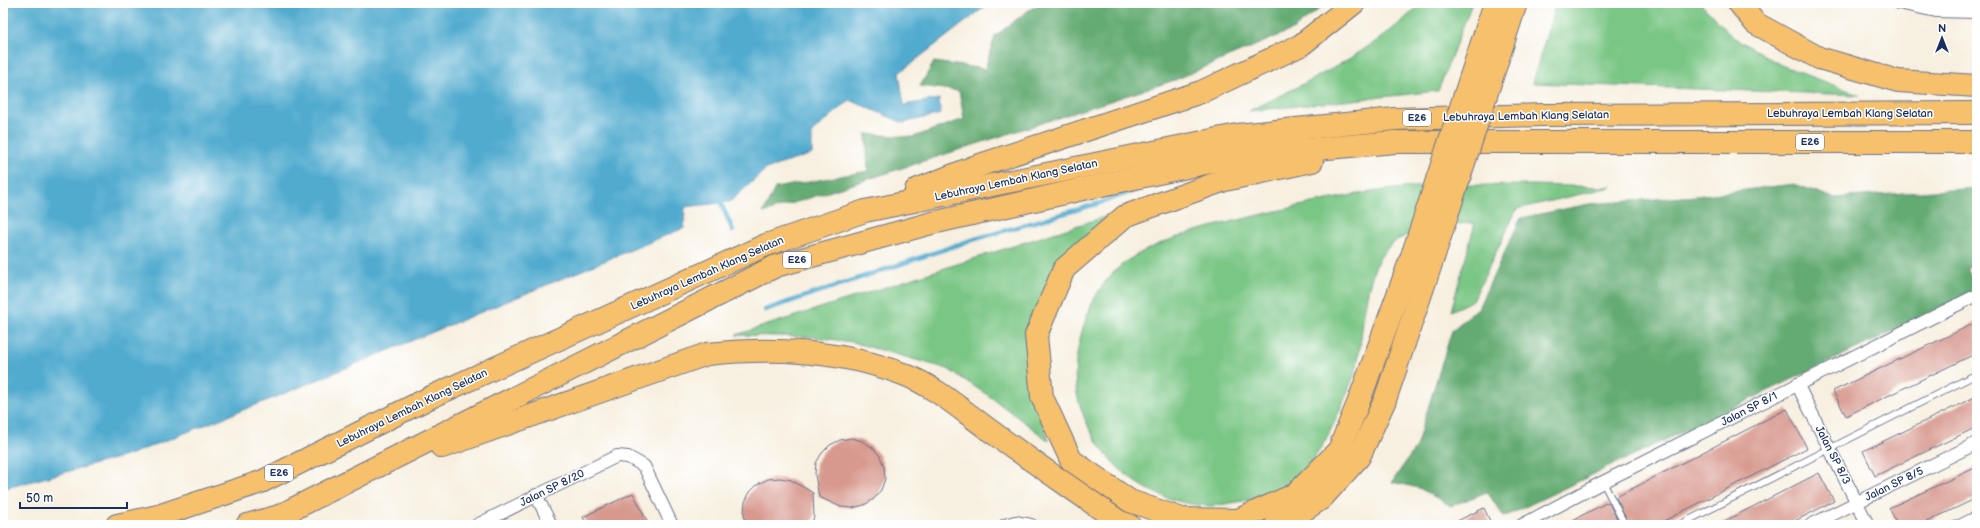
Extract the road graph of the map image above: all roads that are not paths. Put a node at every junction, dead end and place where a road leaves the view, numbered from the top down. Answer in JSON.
{"nodes":[{"id":1,"x":1354,"y":3,"type":"edge"},
{"id":2,"x":1495,"y":3,"type":"edge"},
{"id":3,"x":1516,"y":3,"type":"edge"},
{"id":4,"x":1739,"y":3,"type":"edge"},
{"id":5,"x":1899,"y":3,"type":"edge"},
{"id":6,"x":1977,"y":12,"type":"edge"},
{"id":7,"x":1977,"y":86,"type":"edge"},
{"id":8,"x":1977,"y":113,"type":"edge"},
{"id":9,"x":1395,"y":142,"type":"junction"},
{"id":10,"x":1977,"y":142,"type":"edge"},
{"id":11,"x":865,"y":211,"type":"junction"},
{"id":12,"x":1423,"y":256,"type":"junction"},
{"id":13,"x":1977,"y":295,"type":"edge"},
{"id":14,"x":1977,"y":374,"type":"edge"},
{"id":15,"x":1797,"y":384,"type":"junction"},
{"id":16,"x":1977,"y":443,"type":"edge"},
{"id":17,"x":1830,"y":450,"type":"junction"},
{"id":18,"x":358,"y":477,"type":"junction"},
{"id":19,"x":1603,"y":482,"type":"junction"},
{"id":20,"x":536,"y":495,"type":"junction"},
{"id":21,"x":1857,"y":502,"type":"junction"},
{"id":22,"x":1977,"y":514,"type":"edge"},
{"id":23,"x":1026,"y":523,"type":"edge"},
{"id":24,"x":117,"y":525,"type":"edge"},
{"id":25,"x":247,"y":525,"type":"edge"},
{"id":26,"x":477,"y":525,"type":"edge"},
{"id":27,"x":551,"y":525,"type":"edge"},
{"id":28,"x":672,"y":525,"type":"edge"},
{"id":29,"x":1005,"y":525,"type":"edge"},
{"id":30,"x":1129,"y":525,"type":"edge"},
{"id":31,"x":1276,"y":525,"type":"edge"},
{"id":32,"x":1522,"y":525,"type":"edge"},
{"id":33,"x":1625,"y":525,"type":"edge"},
{"id":34,"x":1679,"y":525,"type":"edge"},
{"id":35,"x":1811,"y":525,"type":"edge"},
{"id":36,"x":1868,"y":525,"type":"edge"},
{"id":37,"x":1955,"y":525,"type":"edge"}],
"edges":[{"from":1,"to":11,"type":"highway"},
{"from":2,"to":12,"type":"highway","bridge":true},
{"from":3,"to":12,"type":"highway","bridge":true},
{"from":4,"to":7,"type":"highway"},
{"from":5,"to":6,"type":"street"},
{"from":8,"to":11,"type":"highway","name":"Lebuhraya Lembah Klang Selatan","number":"E26"},
{"from":9,"to":10,"type":"highway","name":"Lebuhraya Lembah Klang Selatan","number":"E26"},
{"from":9,"to":12,"type":"highway"},
{"from":9,"to":18,"type":"highway","name":"Lebuhraya Lembah Klang Selatan","number":"E26"},
{"from":11,"to":24,"type":"highway","name":"Lebuhraya Lembah Klang Selatan","number":"E26"},
{"from":12,"to":31,"type":"highway"},
{"from":13,"to":15,"type":"street","name":"Jalan SP 8/1"},
{"from":14,"to":17,"type":"lane"},
{"from":15,"to":17,"type":"street","name":"Jalan SP 8/3"},
{"from":15,"to":19,"type":"street","name":"Jalan SP 8/1"},
{"from":16,"to":21,"type":"street","name":"Jalan SP 8/5"},
{"from":17,"to":21,"type":"street","name":"Jalan SP 8/3"},
{"from":17,"to":34,"type":"lane"},
{"from":18,"to":25,"type":"highway","name":"Lebuhraya Lembah Klang Selatan","number":"E26"},
{"from":18,"to":30,"type":"highway"},
{"from":19,"to":32,"type":"street","name":"Jalan SP 8/1"},
{"from":19,"to":33,"type":"lane"},
{"from":20,"to":26,"type":"street","name":"Jalan SP 8/20"},
{"from":20,"to":27,"type":"street"},
{"from":20,"to":28,"type":"street","name":"Jalan SP 8/20"},
{"from":21,"to":35,"type":"street","name":"Jalan SP 8/5"},
{"from":21,"to":36,"type":"street","name":"Jalan SP 8/3"},
{"from":22,"to":37,"type":"lane"},
{"from":23,"to":29,"type":"street"}]}
